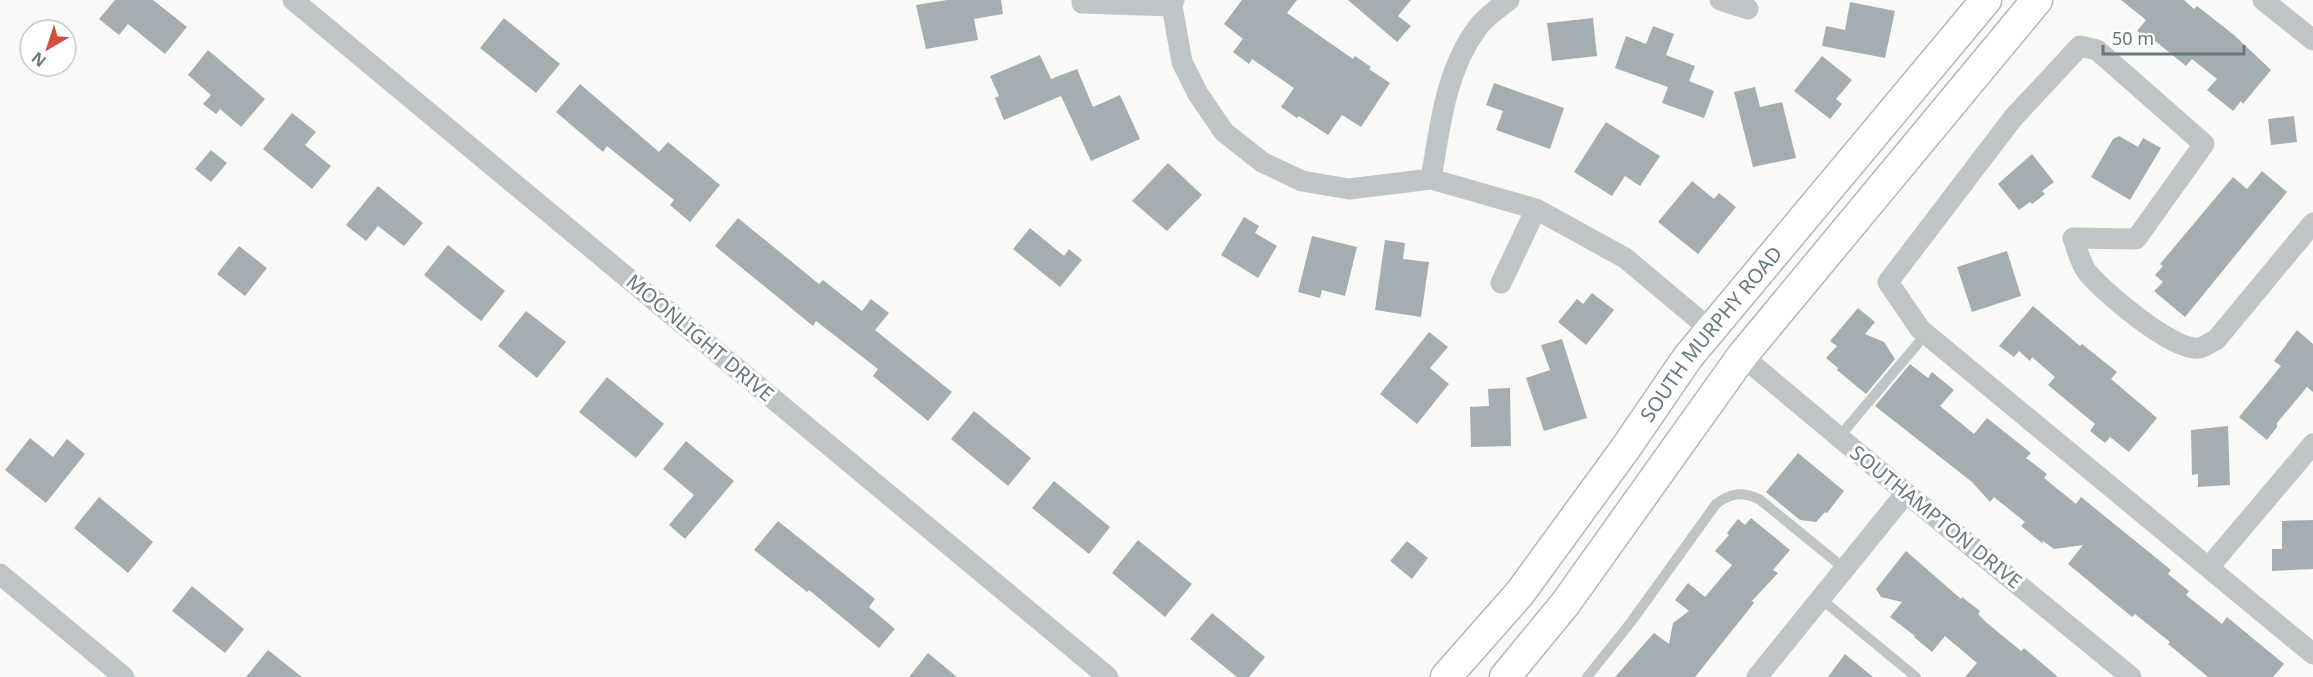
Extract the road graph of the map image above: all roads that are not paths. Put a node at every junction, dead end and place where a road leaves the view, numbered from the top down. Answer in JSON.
{"nodes":[{"id":1,"x":293,"y":0,"type":"edge"},
{"id":2,"x":1509,"y":0,"type":"edge"},
{"id":3,"x":1720,"y":0,"type":"edge"},
{"id":4,"x":1986,"y":0,"type":"edge"},
{"id":5,"x":2037,"y":0,"type":"edge"},
{"id":6,"x":2263,"y":0,"type":"edge"},
{"id":7,"x":1082,"y":3,"type":"dead end"},
{"id":8,"x":1173,"y":3,"type":"edge"},
{"id":9,"x":1748,"y":9,"type":"dead end"},
{"id":10,"x":2313,"y":40,"type":"edge"},
{"id":11,"x":1431,"y":179,"type":"junction"},
{"id":12,"x":1536,"y":208,"type":"junction"},
{"id":13,"x":2313,"y":222,"type":"edge"},
{"id":14,"x":1501,"y":283,"type":"dead end"},
{"id":15,"x":1711,"y":330,"type":"junction"},
{"id":16,"x":1926,"y":334,"type":"junction"},
{"id":17,"x":1742,"y":356,"type":"junction"},
{"id":18,"x":1839,"y":437,"type":"junction"},
{"id":19,"x":2313,"y":444,"type":"edge"},
{"id":20,"x":1906,"y":493,"type":"junction"},
{"id":21,"x":2209,"y":567,"type":"junction"},
{"id":22,"x":1845,"y":569,"type":"junction"},
{"id":23,"x":0,"y":574,"type":"edge"},
{"id":24,"x":1821,"y":599,"type":"junction"},
{"id":25,"x":2313,"y":654,"type":"edge"},
{"id":26,"x":124,"y":677,"type":"edge"},
{"id":27,"x":1108,"y":677,"type":"edge"},
{"id":28,"x":1446,"y":677,"type":"edge"},
{"id":29,"x":1504,"y":677,"type":"edge"},
{"id":30,"x":1587,"y":677,"type":"edge"},
{"id":31,"x":1757,"y":677,"type":"edge"},
{"id":32,"x":1916,"y":677,"type":"edge"},
{"id":33,"x":2131,"y":677,"type":"edge"}],
"edges":[{"from":1,"to":27,"type":"street","name":"MOONLIGHT DRIVE"},
{"from":2,"to":11,"type":"street"},
{"from":3,"to":9,"type":"street"},
{"from":4,"to":15,"type":"main road","name":"SOUTH MURPHY ROAD"},
{"from":5,"to":17,"type":"main road","name":"SOUTH MURPHY ROAD"},
{"from":6,"to":10,"type":"street"},
{"from":7,"to":8,"type":"street"},
{"from":8,"to":11,"type":"street"},
{"from":11,"to":12,"type":"street"},
{"from":12,"to":14,"type":"street"},
{"from":12,"to":15,"type":"street"},
{"from":13,"to":16,"type":"street"},
{"from":15,"to":17,"type":"main road"},
{"from":15,"to":28,"type":"main road","name":"SOUTH MURPHY ROAD"},
{"from":16,"to":18,"type":"lane"},
{"from":16,"to":21,"type":"street"},
{"from":17,"to":18,"type":"street","name":"SOUTHAMPTON DRIVE"},
{"from":17,"to":29,"type":"main road","name":"SOUTH MURPHY ROAD"},
{"from":18,"to":20,"type":"street","name":"SOUTHAMPTON DRIVE"},
{"from":19,"to":21,"type":"street"},
{"from":20,"to":22,"type":"street"},
{"from":20,"to":33,"type":"street","name":"SOUTHAMPTON DRIVE"},
{"from":21,"to":25,"type":"street"},
{"from":22,"to":24,"type":"street"},
{"from":22,"to":30,"type":"lane"},
{"from":23,"to":26,"type":"street"},
{"from":24,"to":31,"type":"street"},
{"from":24,"to":32,"type":"lane"}]}
